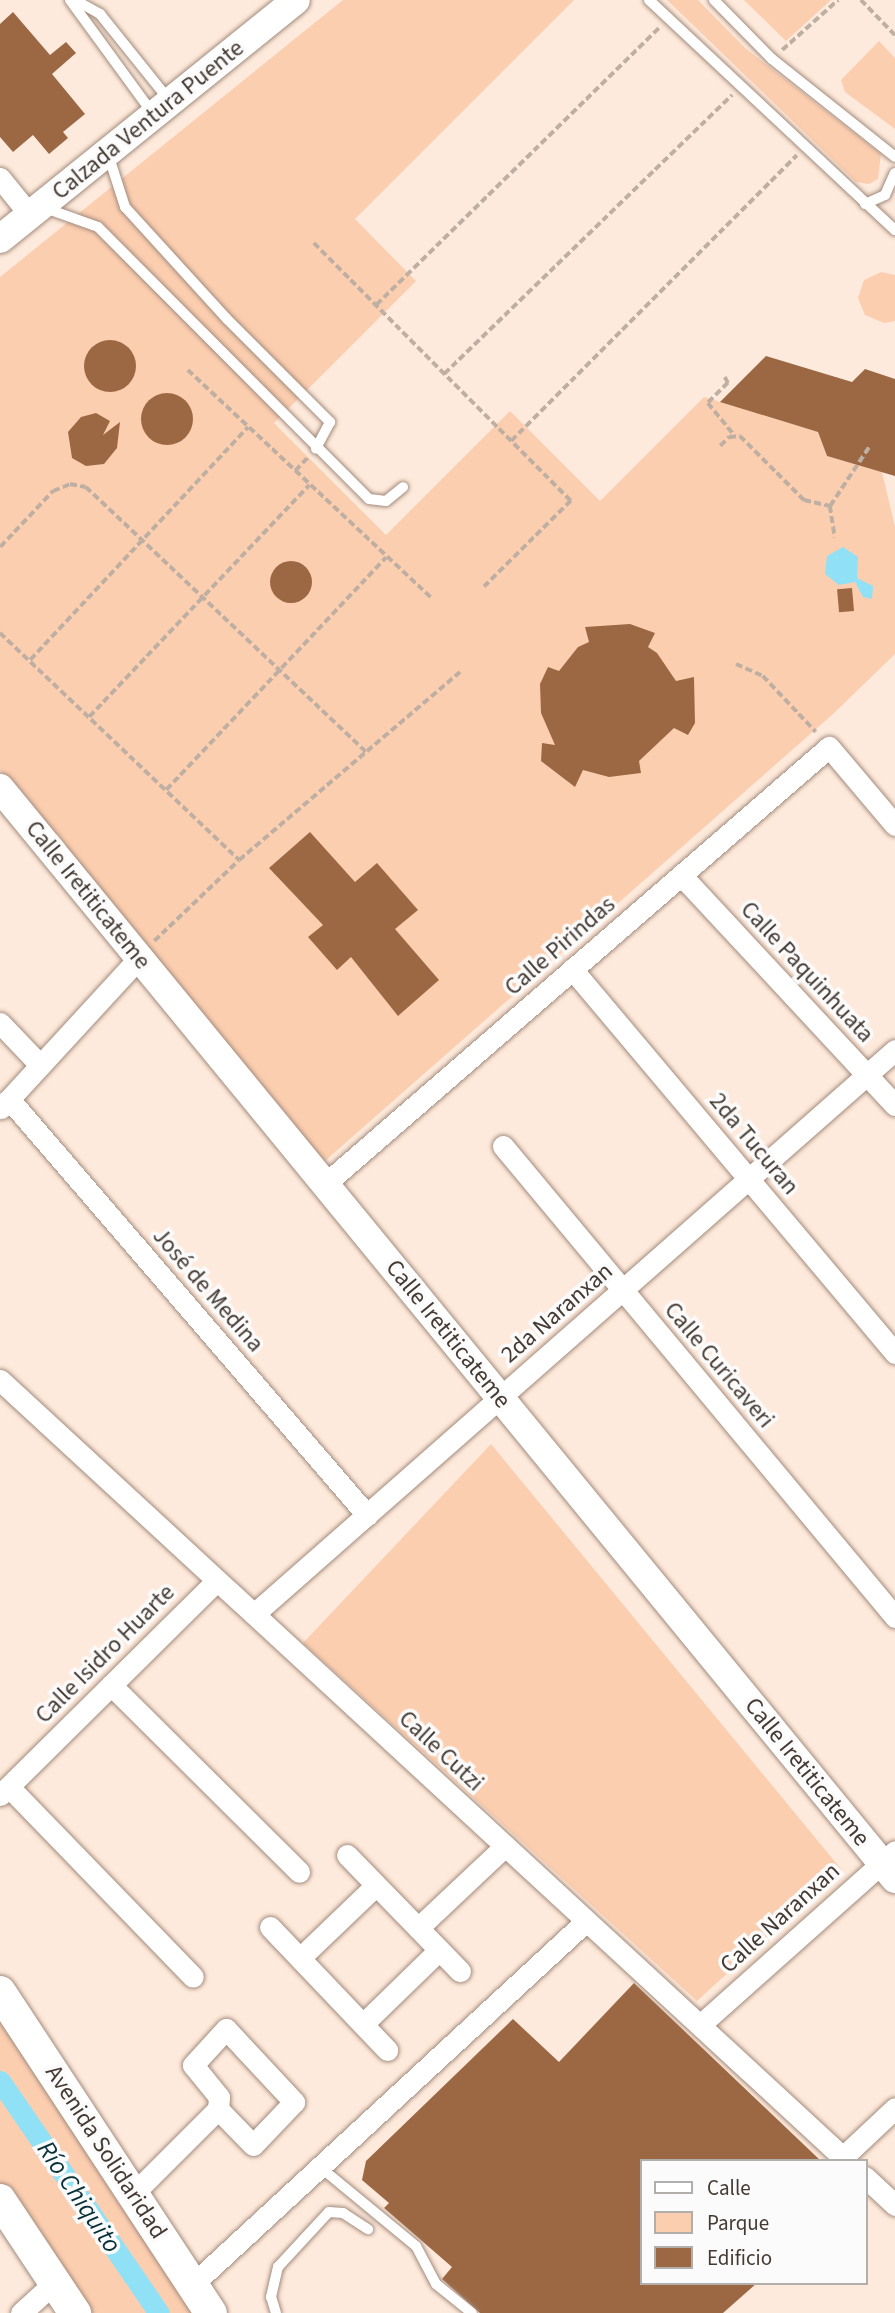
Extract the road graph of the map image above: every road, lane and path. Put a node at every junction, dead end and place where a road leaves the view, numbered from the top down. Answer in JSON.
{"nodes":[{"id":1,"x":73,"y":0,"type":"edge"},
{"id":2,"x":296,"y":0,"type":"edge"},
{"id":3,"x":649,"y":0,"type":"edge"},
{"id":4,"x":714,"y":0,"type":"edge"},
{"id":5,"x":838,"y":0,"type":"edge"},
{"id":6,"x":861,"y":0,"type":"edge"},
{"id":7,"x":668,"y":19,"type":"junction"},
{"id":8,"x":895,"y":35,"type":"edge"},
{"id":9,"x":772,"y":59,"type":"junction"},
{"id":10,"x":741,"y":88,"type":"junction"},
{"id":11,"x":162,"y":108,"type":"junction"},
{"id":12,"x":805,"y":148,"type":"junction"},
{"id":13,"x":111,"y":149,"type":"junction"},
{"id":14,"x":895,"y":157,"type":"edge"},
{"id":15,"x":895,"y":173,"type":"edge"},
{"id":16,"x":0,"y":178,"type":"edge"},
{"id":17,"x":865,"y":204,"type":"junction"},
{"id":18,"x":34,"y":211,"type":"junction"},
{"id":19,"x":895,"y":230,"type":"edge"},
{"id":20,"x":0,"y":239,"type":"edge"},
{"id":21,"x":314,"y":243,"type":"dead end"},
{"id":22,"x":376,"y":305,"type":"junction"},
{"id":23,"x":188,"y":370,"type":"dead end"},
{"id":24,"x":444,"y":374,"type":"junction"},
{"id":25,"x":725,"y":377,"type":"dead end"},
{"id":26,"x":248,"y":428,"type":"junction"},
{"id":27,"x":736,"y":436,"type":"junction"},
{"id":28,"x":512,"y":441,"type":"junction"},
{"id":29,"x":720,"y":446,"type":"dead end"},
{"id":30,"x":869,"y":447,"type":"dead end"},
{"id":31,"x":316,"y":448,"type":"junction"},
{"id":32,"x":309,"y":485,"type":"junction"},
{"id":33,"x":403,"y":487,"type":"dead end"},
{"id":34,"x":830,"y":506,"type":"junction"},
{"id":35,"x":835,"y":538,"type":"dead end"},
{"id":36,"x":143,"y":540,"type":"junction"},
{"id":37,"x":0,"y":547,"type":"edge"},
{"id":38,"x":386,"y":557,"type":"junction"},
{"id":39,"x":482,"y":589,"type":"dead end"},
{"id":40,"x":203,"y":597,"type":"junction"},
{"id":41,"x":432,"y":597,"type":"dead end"},
{"id":42,"x":0,"y":633,"type":"edge"},
{"id":43,"x":30,"y":660,"type":"junction"},
{"id":44,"x":736,"y":664,"type":"dead end"},
{"id":45,"x":280,"y":670,"type":"junction"},
{"id":46,"x":460,"y":672,"type":"dead end"},
{"id":47,"x":89,"y":718,"type":"junction"},
{"id":48,"x":829,"y":747,"type":"junction"},
{"id":49,"x":366,"y":752,"type":"junction"},
{"id":50,"x":0,"y":788,"type":"edge"},
{"id":51,"x":166,"y":790,"type":"junction"},
{"id":52,"x":895,"y":825,"type":"edge"},
{"id":53,"x":239,"y":860,"type":"junction"},
{"id":54,"x":681,"y":875,"type":"junction"},
{"id":55,"x":139,"y":958,"type":"junction"},
{"id":56,"x":572,"y":969,"type":"junction"},
{"id":57,"x":0,"y":1023,"type":"edge"},
{"id":58,"x":895,"y":1050,"type":"edge"},
{"id":59,"x":40,"y":1065,"type":"junction"},
{"id":60,"x":867,"y":1075,"type":"junction"},
{"id":61,"x":5,"y":1104,"type":"edge"},
{"id":62,"x":895,"y":1105,"type":"edge"},
{"id":63,"x":503,"y":1146,"type":"dead end"},
{"id":64,"x":748,"y":1179,"type":"junction"},
{"id":65,"x":324,"y":1184,"type":"junction"},
{"id":66,"x":623,"y":1290,"type":"junction"},
{"id":67,"x":895,"y":1353,"type":"edge"},
{"id":68,"x":0,"y":1380,"type":"edge"},
{"id":69,"x":500,"y":1398,"type":"junction"},
{"id":70,"x":367,"y":1515,"type":"junction"},
{"id":71,"x":217,"y":1580,"type":"junction"},
{"id":72,"x":254,"y":1614,"type":"junction"},
{"id":73,"x":895,"y":1617,"type":"edge"},
{"id":74,"x":111,"y":1685,"type":"junction"},
{"id":75,"x":4,"y":1791,"type":"edge"},
{"id":76,"x":505,"y":1846,"type":"junction"},
{"id":77,"x":347,"y":1855,"type":"dead end"},
{"id":78,"x":891,"y":1864,"type":"edge"},
{"id":79,"x":299,"y":1872,"type":"dead end"},
{"id":80,"x":376,"y":1885,"type":"junction"},
{"id":81,"x":586,"y":1921,"type":"junction"},
{"id":82,"x":270,"y":1927,"type":"dead end"},
{"id":83,"x":418,"y":1928,"type":"junction"},
{"id":84,"x":439,"y":1950,"type":"junction"},
{"id":85,"x":300,"y":1958,"type":"junction"},
{"id":86,"x":460,"y":1972,"type":"dead end"},
{"id":87,"x":193,"y":1977,"type":"dead end"},
{"id":88,"x":0,"y":1992,"type":"edge"},
{"id":89,"x":363,"y":2024,"type":"junction"},
{"id":90,"x":700,"y":2025,"type":"junction"},
{"id":91,"x":387,"y":2050,"type":"dead end"},
{"id":92,"x":895,"y":2108,"type":"edge"},
{"id":93,"x":218,"y":2109,"type":"junction"},
{"id":94,"x":845,"y":2159,"type":"edge"},
{"id":95,"x":320,"y":2167,"type":"junction"},
{"id":96,"x":867,"y":2179,"type":"edge"},
{"id":97,"x":133,"y":2194,"type":"junction"},
{"id":98,"x":0,"y":2200,"type":"edge"},
{"id":99,"x":895,"y":2205,"type":"edge"},
{"id":100,"x":368,"y":2229,"type":"dead end"},
{"id":101,"x":55,"y":2282,"type":"junction"},
{"id":102,"x":207,"y":2304,"type":"edge"},
{"id":103,"x":21,"y":2313,"type":"edge"},
{"id":104,"x":75,"y":2313,"type":"edge"},
{"id":105,"x":276,"y":2313,"type":"edge"},
{"id":106,"x":472,"y":2313,"type":"edge"}],
"edges":[{"from":1,"to":11,"type":"lane"},
{"from":1,"to":11,"type":"lane"},
{"from":2,"to":11,"type":"street","name":"Calzada Ventura Puente"},
{"from":3,"to":7,"type":"lane"},
{"from":4,"to":9,"type":"lane"},
{"from":5,"to":9,"type":"path"},
{"from":6,"to":8,"type":"path"},
{"from":7,"to":10,"type":"lane"},
{"from":7,"to":22,"type":"path"},
{"from":9,"to":14,"type":"lane"},
{"from":10,"to":12,"type":"lane"},
{"from":10,"to":24,"type":"path"},
{"from":11,"to":13,"type":"street","name":"Calzada Ventura Puente"},
{"from":12,"to":17,"type":"lane"},
{"from":12,"to":28,"type":"path"},
{"from":13,"to":18,"type":"street","name":"Calzada Ventura Puente"},
{"from":13,"to":31,"type":"lane"},
{"from":15,"to":17,"type":"lane"},
{"from":16,"to":18,"type":"street"},
{"from":17,"to":19,"type":"lane"},
{"from":18,"to":20,"type":"street","name":"Calzada Ventura Puente"},
{"from":18,"to":31,"type":"lane"},
{"from":21,"to":22,"type":"path"},
{"from":22,"to":24,"type":"path"},
{"from":23,"to":26,"type":"path"},
{"from":24,"to":28,"type":"path"},
{"from":25,"to":27,"type":"path"},
{"from":26,"to":32,"type":"path"},
{"from":26,"to":36,"type":"path"},
{"from":27,"to":29,"type":"path"},
{"from":27,"to":34,"type":"path"},
{"from":28,"to":39,"type":"path"},
{"from":30,"to":34,"type":"path"},
{"from":31,"to":33,"type":"lane"},
{"from":32,"to":38,"type":"path"},
{"from":32,"to":40,"type":"path"},
{"from":34,"to":35,"type":"path"},
{"from":36,"to":37,"type":"path"},
{"from":36,"to":40,"type":"path"},
{"from":36,"to":43,"type":"path"},
{"from":38,"to":41,"type":"path"},
{"from":38,"to":45,"type":"path"},
{"from":40,"to":45,"type":"path"},
{"from":40,"to":47,"type":"path"},
{"from":42,"to":43,"type":"path"},
{"from":43,"to":47,"type":"path"},
{"from":44,"to":48,"type":"path"},
{"from":45,"to":49,"type":"path"},
{"from":45,"to":51,"type":"path"},
{"from":46,"to":49,"type":"path"},
{"from":47,"to":51,"type":"path"},
{"from":48,"to":52,"type":"street"},
{"from":48,"to":54,"type":"street","name":"Calle Pirindas"},
{"from":49,"to":53,"type":"path"},
{"from":50,"to":55,"type":"street","name":"Calle Iretiticateme"},
{"from":51,"to":53,"type":"path"},
{"from":53,"to":55,"type":"path"},
{"from":54,"to":56,"type":"street","name":"Calle Pirindas"},
{"from":54,"to":60,"type":"street","name":"Calle Paquinhuata"},
{"from":55,"to":59,"type":"street"},
{"from":55,"to":65,"type":"street","name":"Calle Iretiticateme"},
{"from":56,"to":64,"type":"street","name":"2da Tucuran"},
{"from":56,"to":65,"type":"street","name":"Calle Pirindas"},
{"from":57,"to":59,"type":"street"},
{"from":58,"to":60,"type":"street","name":"2da Naranxan"},
{"from":59,"to":61,"type":"street"},
{"from":60,"to":62,"type":"street","name":"Calle Paquinhuata"},
{"from":60,"to":64,"type":"street","name":"2da Naranxan"},
{"from":61,"to":70,"type":"street","name":"José de Medina"},
{"from":63,"to":66,"type":"street","name":"Calle Curicaveri"},
{"from":64,"to":66,"type":"street","name":"2da Naranxan"},
{"from":64,"to":67,"type":"street","name":"2da Tucuran"},
{"from":65,"to":69,"type":"street","name":"Calle Iretiticateme"},
{"from":66,"to":69,"type":"street","name":"2da Naranxan"},
{"from":66,"to":73,"type":"street","name":"Calle Curicaveri"},
{"from":68,"to":71,"type":"street","name":"Calle Cutzi"},
{"from":69,"to":70,"type":"street","name":"2da Naranxan"},
{"from":69,"to":78,"type":"street","name":"Calle Iretiticateme"},
{"from":70,"to":72,"type":"street","name":"2da Naranxan"},
{"from":71,"to":72,"type":"street","name":"Calle Cutzi"},
{"from":71,"to":74,"type":"street","name":"Calle Isidro Huarte"},
{"from":72,"to":76,"type":"street","name":"Calle Cutzi"},
{"from":74,"to":75,"type":"street","name":"Calle Isidro Huarte"},
{"from":74,"to":79,"type":"street"},
{"from":75,"to":87,"type":"street"},
{"from":76,"to":81,"type":"street","name":"Calle Cutzi"},
{"from":76,"to":83,"type":"street"},
{"from":77,"to":80,"type":"street"},
{"from":78,"to":90,"type":"street","name":"Calle Naranxan"},
{"from":80,"to":83,"type":"street"},
{"from":80,"to":85,"type":"street"},
{"from":81,"to":90,"type":"street","name":"Calle Cutzi"},
{"from":81,"to":95,"type":"street"},
{"from":82,"to":85,"type":"street"},
{"from":83,"to":84,"type":"street"},
{"from":84,"to":86,"type":"street"},
{"from":84,"to":89,"type":"street"},
{"from":85,"to":89,"type":"street"},
{"from":88,"to":97,"type":"main road","name":"Avenida Solidaridad"},
{"from":89,"to":91,"type":"street"},
{"from":90,"to":94,"type":"street","name":"Calle Cutzi"},
{"from":92,"to":94,"type":"street"},
{"from":93,"to":93,"type":"street"},
{"from":93,"to":97,"type":"street"},
{"from":95,"to":102,"type":"street"},
{"from":95,"to":106,"type":"lane"},
{"from":96,"to":99,"type":"street"},
{"from":97,"to":102,"type":"main road","name":"Avenida Solidaridad"},
{"from":98,"to":101,"type":"main road"},
{"from":100,"to":105,"type":"lane"},
{"from":101,"to":103,"type":"street"},
{"from":101,"to":104,"type":"main road"}]}
